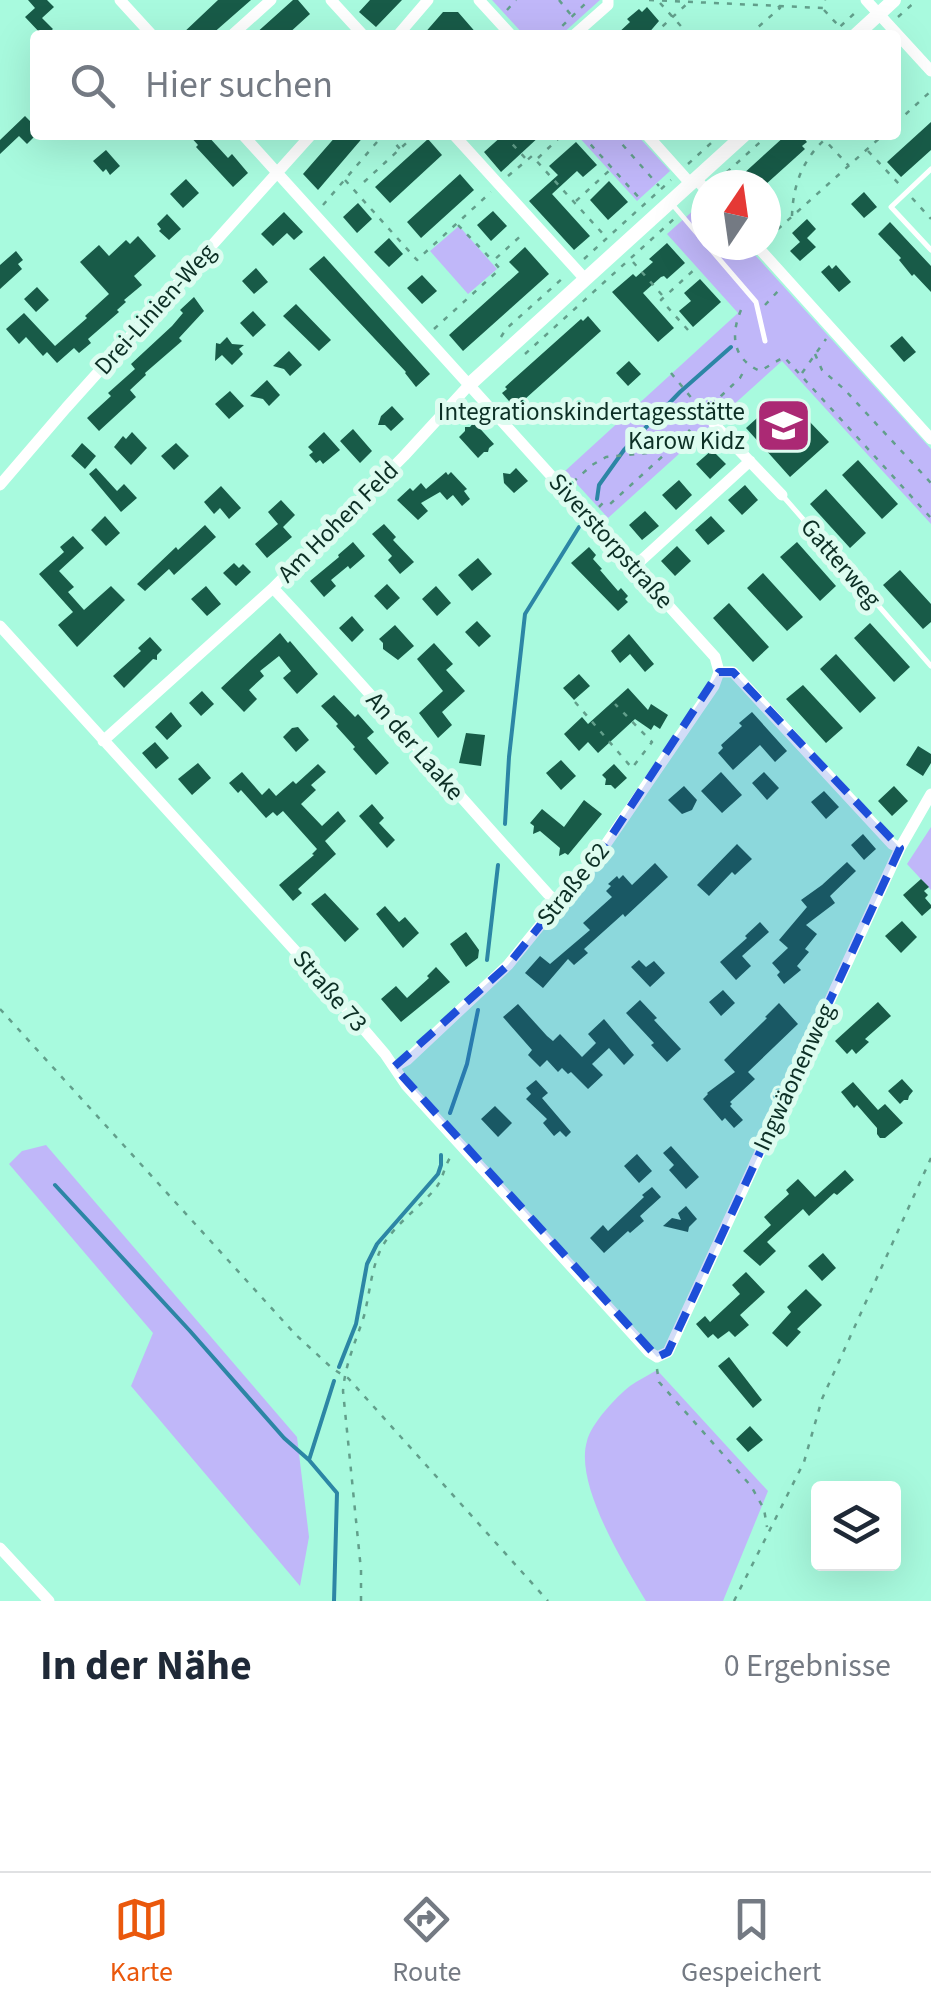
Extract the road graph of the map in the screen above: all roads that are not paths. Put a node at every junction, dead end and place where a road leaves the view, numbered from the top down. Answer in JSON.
{"nodes":[{"id":1,"x":120,"y":0,"type":"edge"},
{"id":2,"x":270,"y":0,"type":"edge"},
{"id":3,"x":331,"y":0,"type":"edge"},
{"id":4,"x":428,"y":0,"type":"edge"},
{"id":5,"x":479,"y":0,"type":"edge"},
{"id":6,"x":608,"y":0,"type":"edge"},
{"id":7,"x":894,"y":0,"type":"edge"},
{"id":8,"x":867,"y":1,"type":"edge"},
{"id":9,"x":879,"y":14,"type":"junction"},
{"id":10,"x":147,"y":30,"type":"edge"},
{"id":11,"x":237,"y":30,"type":"edge"},
{"id":12,"x":358,"y":30,"type":"edge"},
{"id":13,"x":402,"y":30,"type":"edge"},
{"id":14,"x":506,"y":30,"type":"edge"},
{"id":15,"x":580,"y":30,"type":"edge"},
{"id":16,"x":861,"y":30,"type":"edge"},
{"id":17,"x":894,"y":30,"type":"edge"},
{"id":18,"x":901,"y":38,"type":"edge"},
{"id":19,"x":931,"y":71,"type":"edge"},
{"id":20,"x":248,"y":140,"type":"edge"},
{"id":21,"x":307,"y":140,"type":"edge"},
{"id":22,"x":459,"y":140,"type":"edge"},
{"id":23,"x":653,"y":140,"type":"edge"},
{"id":24,"x":738,"y":140,"type":"edge"},
{"id":25,"x":931,"y":169,"type":"edge"},
{"id":26,"x":705,"y":170,"type":"edge"},
{"id":27,"x":278,"y":173,"type":"junction"},
{"id":28,"x":691,"y":179,"type":"edge"},
{"id":29,"x":691,"y":184,"type":"edge"},
{"id":30,"x":675,"y":208,"type":"junction"},
{"id":31,"x":691,"y":227,"type":"edge"},
{"id":32,"x":931,"y":250,"type":"edge"},
{"id":33,"x":720,"y":260,"type":"edge"},
{"id":34,"x":769,"y":260,"type":"edge"},
{"id":35,"x":580,"y":273,"type":"junction"},
{"id":36,"x":766,"y":341,"type":"dead end"},
{"id":37,"x":470,"y":384,"type":"junction"},
{"id":38,"x":714,"y":424,"type":"dead end"},
{"id":39,"x":931,"y":438,"type":"edge"},
{"id":40,"x":750,"y":461,"type":"junction"},
{"id":41,"x":0,"y":485,"type":"edge"},
{"id":42,"x":782,"y":496,"type":"joint"},
{"id":43,"x":634,"y":567,"type":"junction"},
{"id":44,"x":273,"y":588,"type":"junction"},
{"id":45,"x":0,"y":626,"type":"edge"},
{"id":46,"x":931,"y":666,"type":"edge"},
{"id":47,"x":719,"y":672,"type":"junction"},
{"id":48,"x":103,"y":741,"type":"junction"},
{"id":49,"x":931,"y":794,"type":"edge"},
{"id":50,"x":900,"y":848,"type":"junction"},
{"id":51,"x":558,"y":903,"type":"junction"},
{"id":52,"x":394,"y":1067,"type":"junction"},
{"id":53,"x":658,"y":1357,"type":"joint"},
{"id":54,"x":0,"y":1548,"type":"edge"},
{"id":55,"x":48,"y":1601,"type":"edge"}],
"edges":[{"from":1,"to":10,"type":"street"},
{"from":2,"to":11,"type":"street"},
{"from":3,"to":12,"type":"street"},
{"from":4,"to":13,"type":"street"},
{"from":5,"to":14,"type":"street"},
{"from":6,"to":15,"type":"street"},
{"from":7,"to":9,"type":"street"},
{"from":8,"to":9,"type":"street"},
{"from":9,"to":16,"type":"street"},
{"from":9,"to":17,"type":"street"},
{"from":18,"to":19,"type":"street"},
{"from":20,"to":27,"type":"street","name":"Siverstorpstraße"},
{"from":21,"to":27,"type":"street","name":"Drei-Linien-Weg"},
{"from":22,"to":35,"type":"street"},
{"from":23,"to":28,"type":"street"},
{"from":24,"to":26,"type":"street","name":"Am Hohen Feld"},
{"from":25,"to":32,"type":"lane"},
{"from":27,"to":37,"type":"street","name":"Siverstorpstraße"},
{"from":27,"to":41,"type":"street","name":"Drei-Linien-Weg"},
{"from":29,"to":30,"type":"street","name":"Am Hohen Feld"},
{"from":30,"to":31,"type":"lane"},
{"from":30,"to":35,"type":"street","name":"Am Hohen Feld"},
{"from":33,"to":36,"type":"lane"},
{"from":34,"to":39,"type":"street"},
{"from":35,"to":37,"type":"street","name":"Am Hohen Feld"},
{"from":37,"to":43,"type":"street","name":"Siverstorpstraße"},
{"from":37,"to":44,"type":"street","name":"Am Hohen Feld"},
{"from":38,"to":40,"type":"street","name":"Gatterweg"},
{"from":40,"to":42,"type":"street","name":"Gatterweg"},
{"from":40,"to":43,"type":"street"},
{"from":42,"to":46,"type":"lane","name":"Gatterweg"},
{"from":43,"to":47,"type":"street","name":"Siverstorpstraße"},
{"from":44,"to":48,"type":"street","name":"Am Hohen Feld"},
{"from":44,"to":51,"type":"street","name":"An der Laake"},
{"from":45,"to":48,"type":"street","name":"Straße 73"},
{"from":47,"to":50,"type":"street","name":"Siverstorpstraße"},
{"from":47,"to":51,"type":"street","name":"Straße 62"},
{"from":48,"to":52,"type":"street","name":"Straße 73"},
{"from":49,"to":50,"type":"street","name":"Ingwäonenweg"},
{"from":50,"to":53,"type":"street","name":"Ingwäonenweg"},
{"from":51,"to":52,"type":"street","name":"Straße 62"},
{"from":52,"to":53,"type":"street","name":"Straße 73"},
{"from":54,"to":55,"type":"street"}]}
